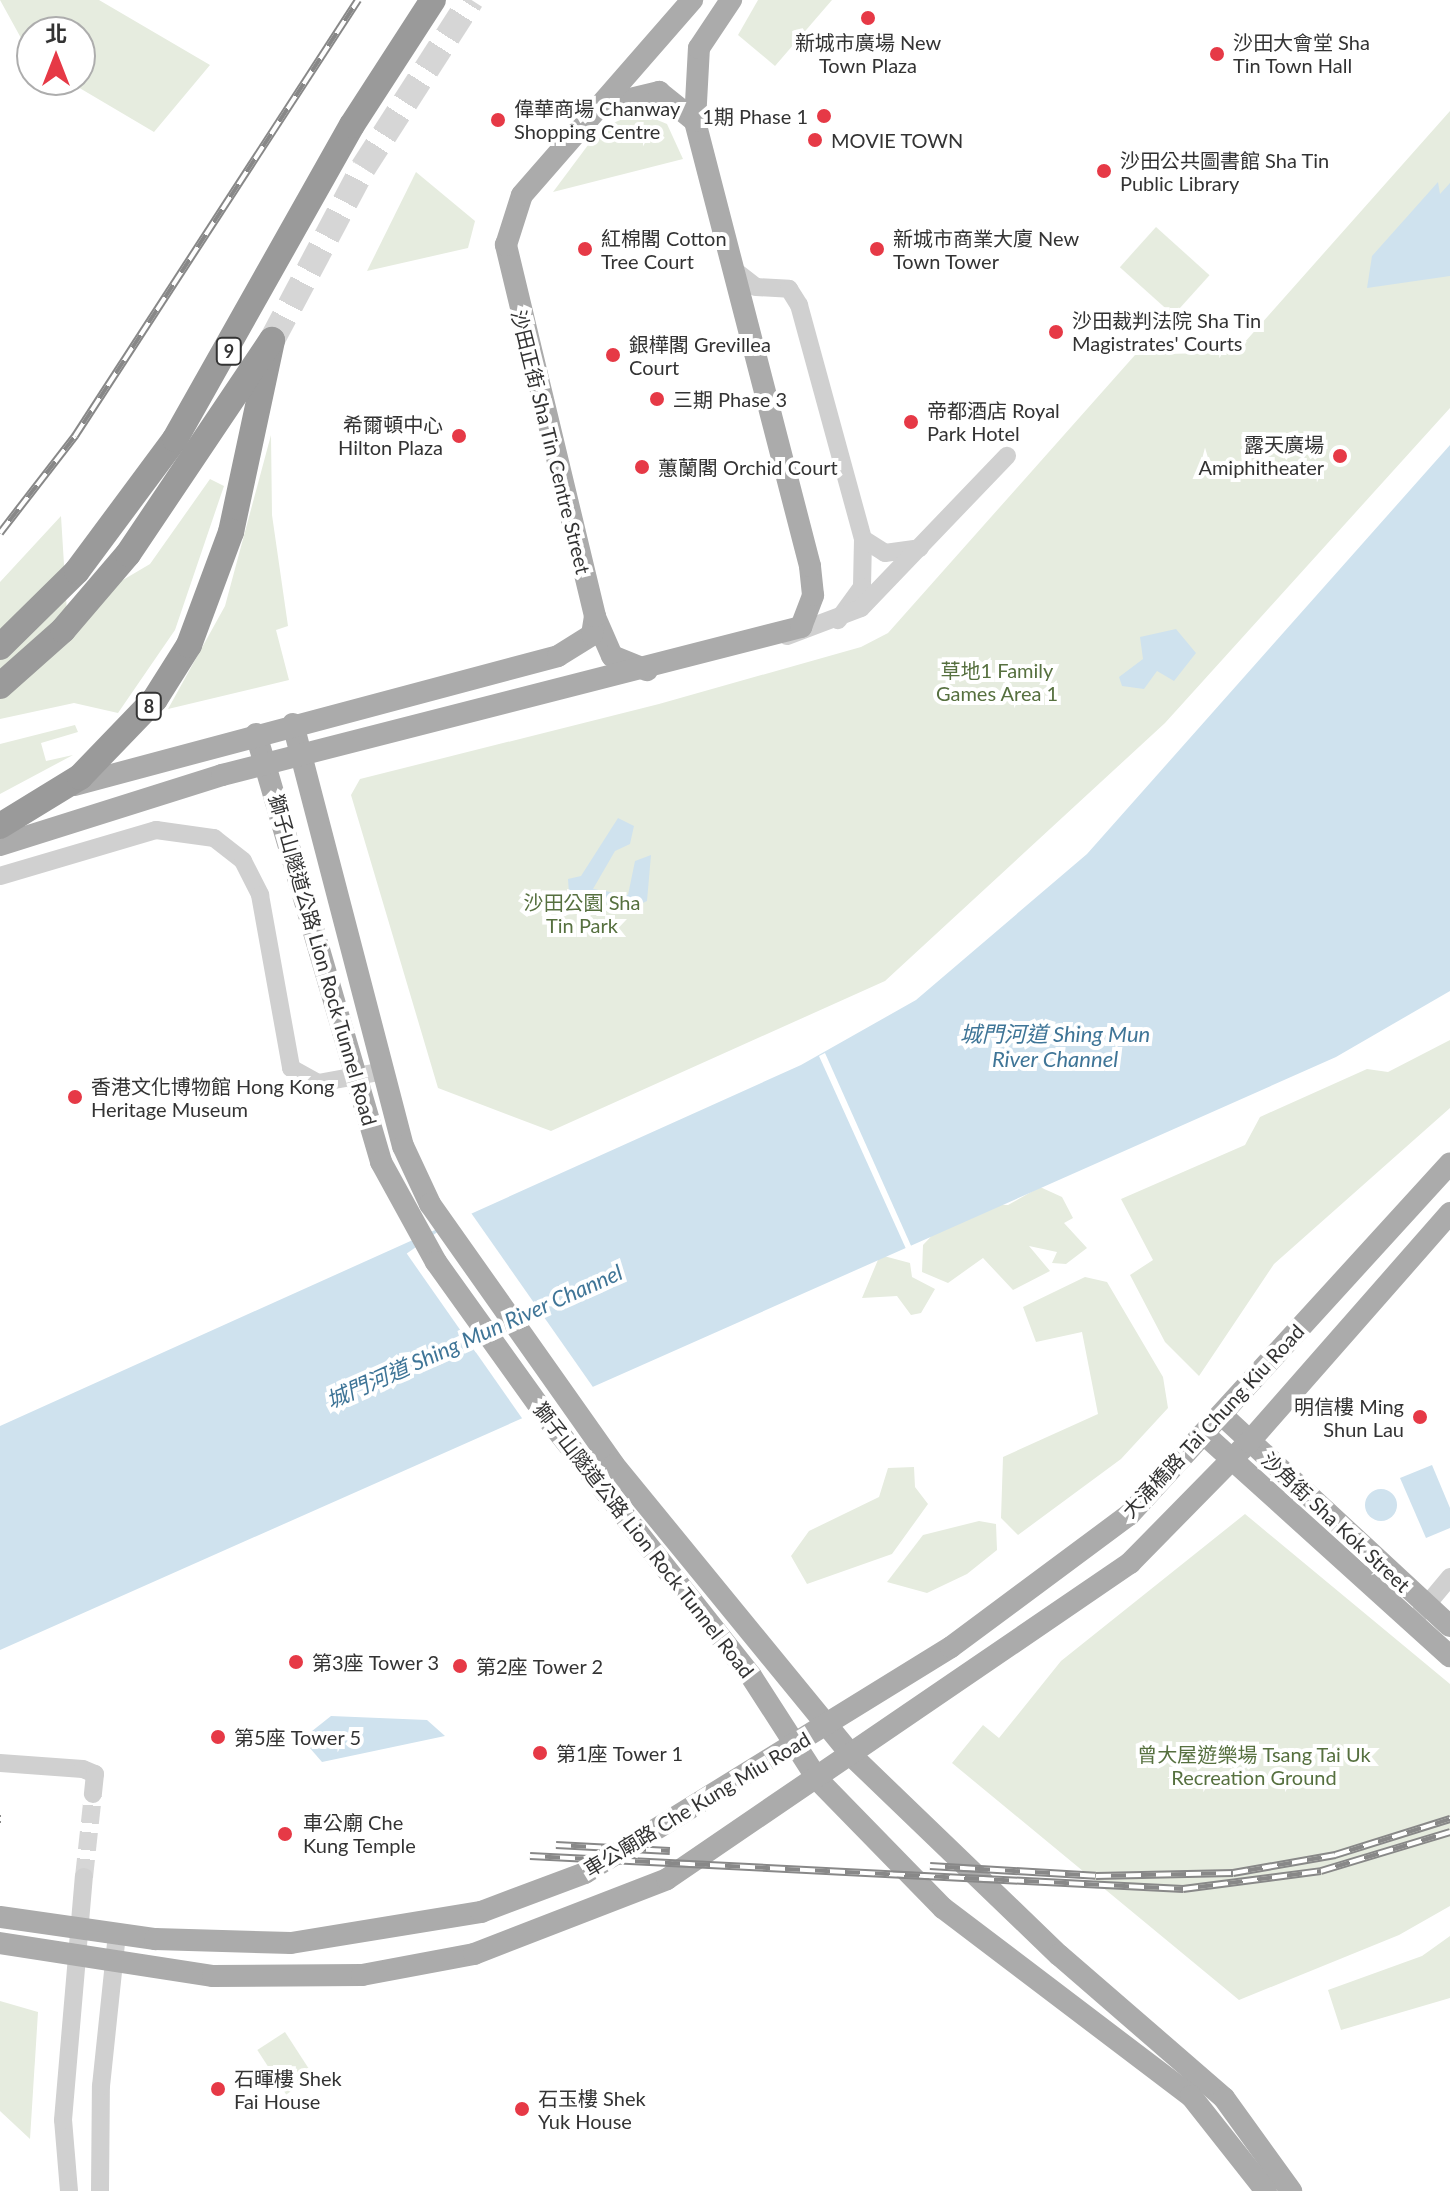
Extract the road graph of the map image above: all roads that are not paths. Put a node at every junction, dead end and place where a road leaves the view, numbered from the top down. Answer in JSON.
{"nodes":[{"id":1,"x":433,"y":0,"type":"edge"},
{"id":2,"x":692,"y":0,"type":"edge"},
{"id":3,"x":731,"y":0,"type":"edge"},
{"id":4,"x":593,"y":110,"type":"junction"},
{"id":5,"x":695,"y":121,"type":"junction"},
{"id":6,"x":733,"y":269,"type":"junction"},
{"id":7,"x":272,"y":340,"type":"joint"},
{"id":8,"x":1007,"y":456,"type":"dead end"},
{"id":9,"x":935,"y":537,"type":"junction"},
{"id":10,"x":863,"y":539,"type":"junction"},
{"id":11,"x":595,"y":616,"type":"junction"},
{"id":12,"x":838,"y":620,"type":"junction"},
{"id":13,"x":777,"y":637,"type":"junction"},
{"id":14,"x":0,"y":647,"type":"edge"},
{"id":15,"x":649,"y":670,"type":"junction"},
{"id":16,"x":0,"y":686,"type":"edge"},
{"id":17,"x":424,"y":690,"type":"junction"},
{"id":18,"x":460,"y":715,"type":"junction"},
{"id":19,"x":293,"y":724,"type":"junction"},
{"id":20,"x":256,"y":734,"type":"junction"},
{"id":21,"x":302,"y":755,"type":"junction"},
{"id":22,"x":265,"y":764,"type":"junction"},
{"id":23,"x":0,"y":811,"type":"edge"},
{"id":24,"x":0,"y":826,"type":"edge"},
{"id":25,"x":0,"y":845,"type":"edge"},
{"id":26,"x":0,"y":876,"type":"edge"},
{"id":27,"x":385,"y":1071,"type":"junction"},
{"id":28,"x":358,"y":1079,"type":"junction"},
{"id":29,"x":1450,"y":1164,"type":"edge"},
{"id":30,"x":1450,"y":1213,"type":"edge"},
{"id":31,"x":1223,"y":1416,"type":"junction"},
{"id":32,"x":1205,"y":1435,"type":"junction"},
{"id":33,"x":1249,"y":1442,"type":"junction"},
{"id":34,"x":1232,"y":1460,"type":"junction"},
{"id":35,"x":1450,"y":1577,"type":"edge"},
{"id":36,"x":1426,"y":1605,"type":"junction"},
{"id":37,"x":1411,"y":1624,"type":"junction"},
{"id":38,"x":1450,"y":1626,"type":"edge"},
{"id":39,"x":1450,"y":1656,"type":"edge"},
{"id":40,"x":827,"y":1726,"type":"junction"},
{"id":41,"x":797,"y":1743,"type":"junction"},
{"id":42,"x":853,"y":1757,"type":"junction"},
{"id":43,"x":0,"y":1763,"type":"edge"},
{"id":44,"x":818,"y":1780,"type":"junction"},
{"id":45,"x":93,"y":1794,"type":"tunnel mouth"},
{"id":46,"x":84,"y":1877,"type":"tunnel mouth"},
{"id":47,"x":0,"y":1917,"type":"edge"},
{"id":48,"x":80,"y":1929,"type":"junction"},
{"id":49,"x":117,"y":1934,"type":"junction"},
{"id":50,"x":0,"y":1943,"type":"edge"},
{"id":51,"x":79,"y":1957,"type":"junction"},
{"id":52,"x":114,"y":1962,"type":"junction"},
{"id":53,"x":69,"y":2191,"type":"edge"},
{"id":54,"x":100,"y":2191,"type":"edge"},
{"id":55,"x":1266,"y":2191,"type":"edge"},
{"id":56,"x":1291,"y":2191,"type":"edge"}],
"edges":[{"from":1,"to":14,"type":"highway","number":"9"},
{"from":2,"to":4,"type":"main road","name":"沙田正街 Sha Tin Centre Street"},
{"from":3,"to":5,"type":"main road"},
{"from":4,"to":5,"type":"main road"},
{"from":4,"to":11,"type":"main road","name":"沙田正街 Sha Tin Centre Street"},
{"from":5,"to":6,"type":"main road"},
{"from":6,"to":10,"type":"street"},
{"from":6,"to":13,"type":"main road"},
{"from":7,"to":16,"type":"highway","number":"9"},
{"from":7,"to":24,"type":"highway","number":"8","bridge":true},
{"from":8,"to":9,"type":"street"},
{"from":9,"to":10,"type":"street"},
{"from":9,"to":12,"type":"street"},
{"from":10,"to":12,"type":"street"},
{"from":11,"to":15,"type":"main road","name":"沙田正街 Sha Tin Centre Street"},
{"from":11,"to":17,"type":"main road"},
{"from":12,"to":13,"type":"street"},
{"from":13,"to":15,"type":"main road"},
{"from":15,"to":18,"type":"main road"},
{"from":17,"to":18,"type":"main road"},
{"from":17,"to":19,"type":"main road"},
{"from":18,"to":21,"type":"main road"},
{"from":19,"to":20,"type":"main road"},
{"from":19,"to":21,"type":"main road","name":"獅子山隧道公路 Lion Rock Tunnel Road"},
{"from":20,"to":22,"type":"main road","name":"獅子山隧道公路 Lion Rock Tunnel Road"},
{"from":20,"to":23,"type":"main road"},
{"from":21,"to":22,"type":"main road"},
{"from":21,"to":27,"type":"main road","name":"獅子山隧道公路 Lion Rock Tunnel Road"},
{"from":22,"to":25,"type":"main road"},
{"from":22,"to":28,"type":"main road","name":"獅子山隧道公路 Lion Rock Tunnel Road"},
{"from":26,"to":28,"type":"street"},
{"from":27,"to":28,"type":"street"},
{"from":27,"to":40,"type":"main road","name":"獅子山隧道公路 Lion Rock Tunnel Road"},
{"from":28,"to":41,"type":"main road","name":"獅子山隧道公路 Lion Rock Tunnel Road"},
{"from":29,"to":31,"type":"main road","name":"大涌橋路 Tai Chung Kiu Road"},
{"from":30,"to":33,"type":"main road","name":"大涌橋路 Tai Chung Kiu Road"},
{"from":31,"to":32,"type":"main road","name":"大涌橋路 Tai Chung Kiu Road"},
{"from":31,"to":33,"type":"main road","name":"沙角街 Sha Kok Street"},
{"from":32,"to":34,"type":"main road","name":"沙角街 Sha Kok Street"},
{"from":32,"to":40,"type":"main road","name":"大涌橋路 Tai Chung Kiu Road"},
{"from":33,"to":34,"type":"main road","name":"大涌橋路 Tai Chung Kiu Road"},
{"from":33,"to":36,"type":"main road","name":"沙角街 Sha Kok Street"},
{"from":34,"to":37,"type":"main road","name":"沙角街 Sha Kok Street"},
{"from":34,"to":42,"type":"main road","name":"大涌橋路 Tai Chung Kiu Road"},
{"from":35,"to":36,"type":"street"},
{"from":36,"to":37,"type":"street"},
{"from":36,"to":38,"type":"main road","name":"沙角街 Sha Kok Street"},
{"from":37,"to":39,"type":"main road","name":"沙角街 Sha Kok Street"},
{"from":40,"to":41,"type":"main road","name":"車公廟路 Che Kung Miu Road"},
{"from":40,"to":42,"type":"main road","name":"獅子山隧道公路 Lion Rock Tunnel Road"},
{"from":41,"to":44,"type":"main road","name":"獅子山隧道公路 Lion Rock Tunnel Road"},
{"from":41,"to":49,"type":"main road","name":"車公廟路 Che Kung Miu Road"},
{"from":42,"to":44,"type":"main road","name":"車公廟路 Che Kung Miu Road"},
{"from":42,"to":56,"type":"main road","name":"獅子山隧道公路 Lion Rock Tunnel Road"},
{"from":43,"to":45,"type":"street"},
{"from":44,"to":52,"type":"main road","name":"車公廟路 Che Kung Miu Road"},
{"from":44,"to":55,"type":"main road","name":"獅子山隧道公路 Lion Rock Tunnel Road"},
{"from":46,"to":48,"type":"street"},
{"from":47,"to":48,"type":"main road","name":"車公廟路 Che Kung Miu Road"},
{"from":48,"to":49,"type":"main road","name":"車公廟路 Che Kung Miu Road"},
{"from":48,"to":51,"type":"street"},
{"from":49,"to":52,"type":"street"},
{"from":50,"to":51,"type":"main road","name":"車公廟路 Che Kung Miu Road"},
{"from":51,"to":52,"type":"main road","name":"車公廟路 Che Kung Miu Road"},
{"from":51,"to":53,"type":"street"},
{"from":52,"to":54,"type":"street"}]}
